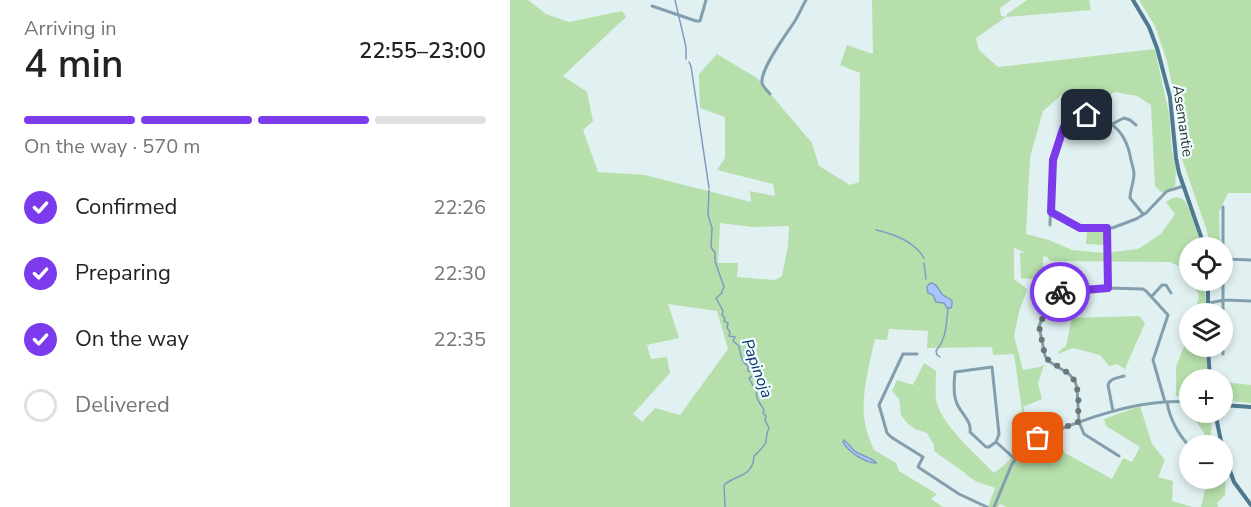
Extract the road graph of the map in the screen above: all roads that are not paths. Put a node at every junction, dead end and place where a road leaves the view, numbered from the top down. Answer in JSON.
{"nodes":[{"id":1,"x":706,"y":0,"type":"edge"},
{"id":2,"x":806,"y":0,"type":"edge"},
{"id":3,"x":1133,"y":0,"type":"edge"},
{"id":4,"x":652,"y":6,"type":"dead end"},
{"id":5,"x":770,"y":94,"type":"dead end"},
{"id":6,"x":1112,"y":124,"type":"junction"},
{"id":7,"x":1136,"y":125,"type":"dead end"},
{"id":8,"x":1184,"y":186,"type":"junction"},
{"id":9,"x":1223,"y":207,"type":"dead end"},
{"id":10,"x":1051,"y":212,"type":"junction"},
{"id":11,"x":1143,"y":214,"type":"junction"},
{"id":12,"x":1050,"y":225,"type":"dead end"},
{"id":13,"x":1107,"y":228,"type":"junction"},
{"id":14,"x":1201,"y":237,"type":"edge"},
{"id":15,"x":1224,"y":237,"type":"edge"},
{"id":16,"x":1233,"y":259,"type":"edge"},
{"id":17,"x":1251,"y":260,"type":"edge"},
{"id":18,"x":1108,"y":288,"type":"junction"},
{"id":19,"x":1208,"y":291,"type":"edge"},
{"id":20,"x":1224,"y":291,"type":"edge"},
{"id":21,"x":1171,"y":293,"type":"dead end"},
{"id":22,"x":1152,"y":297,"type":"junction"},
{"id":23,"x":1224,"y":300,"type":"junction"},
{"id":24,"x":1251,"y":301,"type":"edge"},
{"id":25,"x":1209,"y":303,"type":"joint"},
{"id":26,"x":1224,"y":303,"type":"edge"},
{"id":27,"x":917,"y":354,"type":"dead end"},
{"id":28,"x":1124,"y":376,"type":"dead end"},
{"id":29,"x":1166,"y":402,"type":"junction"},
{"id":30,"x":1179,"y":402,"type":"edge"},
{"id":31,"x":1233,"y":406,"type":"edge"},
{"id":32,"x":1251,"y":407,"type":"edge"},
{"id":33,"x":1114,"y":412,"type":"junction"},
{"id":34,"x":1078,"y":422,"type":"junction"},
{"id":35,"x":1179,"y":435,"type":"edge"},
{"id":36,"x":996,"y":442,"type":"junction"},
{"id":37,"x":1119,"y":456,"type":"dead end"},
{"id":38,"x":1015,"y":459,"type":"junction"},
{"id":39,"x":1233,"y":479,"type":"edge"},
{"id":40,"x":1251,"y":505,"type":"edge"},
{"id":41,"x":987,"y":507,"type":"edge"},
{"id":42,"x":994,"y":507,"type":"edge"}],
"edges":[{"from":1,"to":4,"type":"street"},
{"from":2,"to":5,"type":"street"},
{"from":3,"to":8,"type":"main road","name":"Asemantie"},
{"from":6,"to":7,"type":"street"},
{"from":6,"to":10,"type":"street"},
{"from":6,"to":11,"type":"street"},
{"from":8,"to":11,"type":"street"},
{"from":8,"to":14,"type":"main road","name":"Asemantie"},
{"from":9,"to":15,"type":"street"},
{"from":10,"to":12,"type":"street"},
{"from":10,"to":13,"type":"street"},
{"from":11,"to":13,"type":"street"},
{"from":13,"to":18,"type":"street"},
{"from":16,"to":17,"type":"street"},
{"from":18,"to":22,"type":"street"},
{"from":18,"to":34,"type":"street"},
{"from":19,"to":25,"type":"main road"},
{"from":20,"to":23,"type":"street"},
{"from":21,"to":22,"type":"street"},
{"from":22,"to":29,"type":"street"},
{"from":23,"to":24,"type":"street"},
{"from":23,"to":25,"type":"street"},
{"from":23,"to":26,"type":"street"},
{"from":27,"to":41,"type":"street"},
{"from":28,"to":33,"type":"street"},
{"from":29,"to":30,"type":"street"},
{"from":29,"to":33,"type":"street"},
{"from":29,"to":35,"type":"street"},
{"from":31,"to":32,"type":"main road"},
{"from":33,"to":34,"type":"street"},
{"from":34,"to":37,"type":"street"},
{"from":34,"to":38,"type":"street"},
{"from":36,"to":36,"type":"street"},
{"from":36,"to":38,"type":"street"},
{"from":38,"to":42,"type":"street"},
{"from":39,"to":40,"type":"main road"}]}
